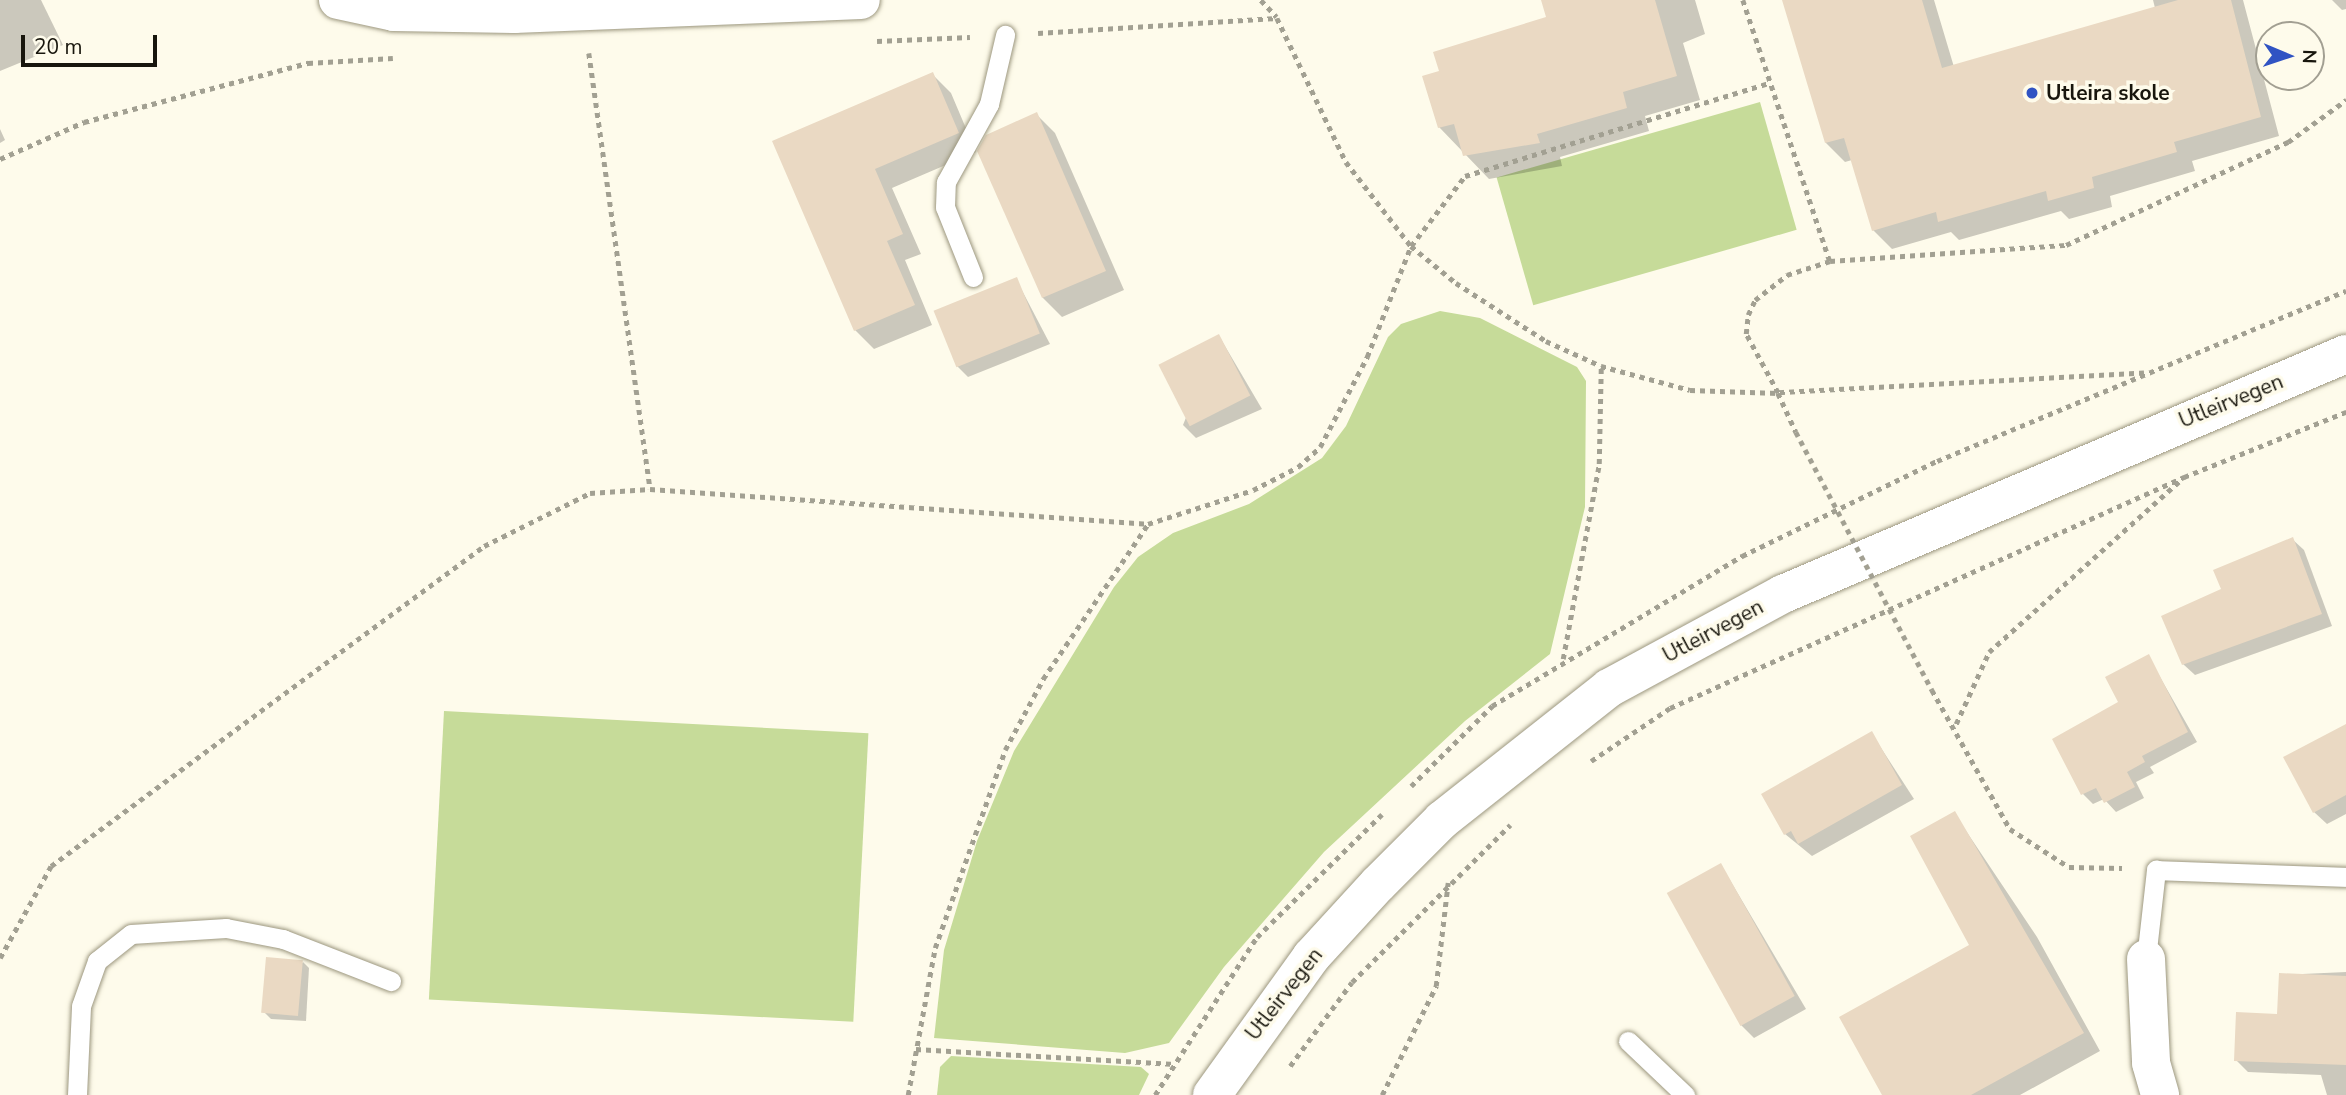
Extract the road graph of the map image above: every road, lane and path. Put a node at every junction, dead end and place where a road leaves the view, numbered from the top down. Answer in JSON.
{"nodes":[{"id":1,"x":338,"y":0,"type":"edge"},
{"id":2,"x":861,"y":0,"type":"edge"},
{"id":3,"x":1261,"y":0,"type":"edge"},
{"id":4,"x":1742,"y":0,"type":"edge"},
{"id":5,"x":1277,"y":18,"type":"dead end"},
{"id":6,"x":1004,"y":35,"type":"dead end"},
{"id":7,"x":588,"y":46,"type":"dead end"},
{"id":8,"x":1770,"y":83,"type":"junction"},
{"id":9,"x":2346,"y":100,"type":"edge"},
{"id":10,"x":1830,"y":261,"type":"junction"},
{"id":11,"x":972,"y":277,"type":"dead end"},
{"id":12,"x":2346,"y":354,"type":"edge"},
{"id":13,"x":1601,"y":366,"type":"dead end"},
{"id":14,"x":2149,"y":373,"type":"dead end"},
{"id":15,"x":2346,"y":412,"type":"edge"},
{"id":16,"x":1796,"y":432,"type":"dead end"},
{"id":17,"x":2184,"y":477,"type":"junction"},
{"id":18,"x":650,"y":489,"type":"junction"},
{"id":19,"x":1148,"y":524,"type":"junction"},
{"id":20,"x":1563,"y":659,"type":"dead end"},
{"id":21,"x":1955,"y":724,"type":"junction"},
{"id":22,"x":1580,"y":769,"type":"dead end"},
{"id":23,"x":1517,"y":819,"type":"dead end"},
{"id":24,"x":2156,"y":870,"type":"junction"},
{"id":25,"x":2346,"y":877,"type":"edge"},
{"id":26,"x":1448,"y":883,"type":"junction"},
{"id":27,"x":0,"y":958,"type":"edge"},
{"id":28,"x":2146,"y":959,"type":"joint"},
{"id":29,"x":391,"y":981,"type":"dead end"},
{"id":30,"x":1628,"y":1041,"type":"dead end"},
{"id":31,"x":916,"y":1048,"type":"junction"},
{"id":32,"x":1175,"y":1064,"type":"dead end"},
{"id":33,"x":1284,"y":1074,"type":"dead end"},
{"id":34,"x":77,"y":1095,"type":"edge"},
{"id":35,"x":908,"y":1095,"type":"edge"},
{"id":36,"x":1212,"y":1095,"type":"edge"},
{"id":37,"x":1382,"y":1095,"type":"edge"},
{"id":38,"x":1685,"y":1095,"type":"edge"},
{"id":39,"x":2160,"y":1095,"type":"edge"}],
"edges":[{"from":1,"to":2,"type":"main road"},
{"from":3,"to":5,"type":"path"},
{"from":4,"to":8,"type":"path"},
{"from":6,"to":11,"type":"lane"},
{"from":7,"to":18,"type":"path"},
{"from":8,"to":10,"type":"path"},
{"from":8,"to":19,"type":"path"},
{"from":9,"to":10,"type":"path"},
{"from":10,"to":14,"type":"path"},
{"from":12,"to":36,"type":"main road","name":"Utleirvegen"},
{"from":13,"to":20,"type":"path"},
{"from":15,"to":17,"type":"path"},
{"from":16,"to":21,"type":"path","bridge":true},
{"from":17,"to":21,"type":"path"},
{"from":17,"to":22,"type":"path"},
{"from":18,"to":19,"type":"path"},
{"from":18,"to":27,"type":"path"},
{"from":19,"to":31,"type":"path"},
{"from":21,"to":24,"type":"path"},
{"from":23,"to":26,"type":"path"},
{"from":24,"to":25,"type":"lane"},
{"from":24,"to":28,"type":"lane"},
{"from":26,"to":33,"type":"path"},
{"from":26,"to":37,"type":"path"},
{"from":28,"to":39,"type":"main road"},
{"from":29,"to":34,"type":"lane"},
{"from":30,"to":38,"type":"lane"},
{"from":31,"to":32,"type":"path"},
{"from":31,"to":35,"type":"path"}]}
